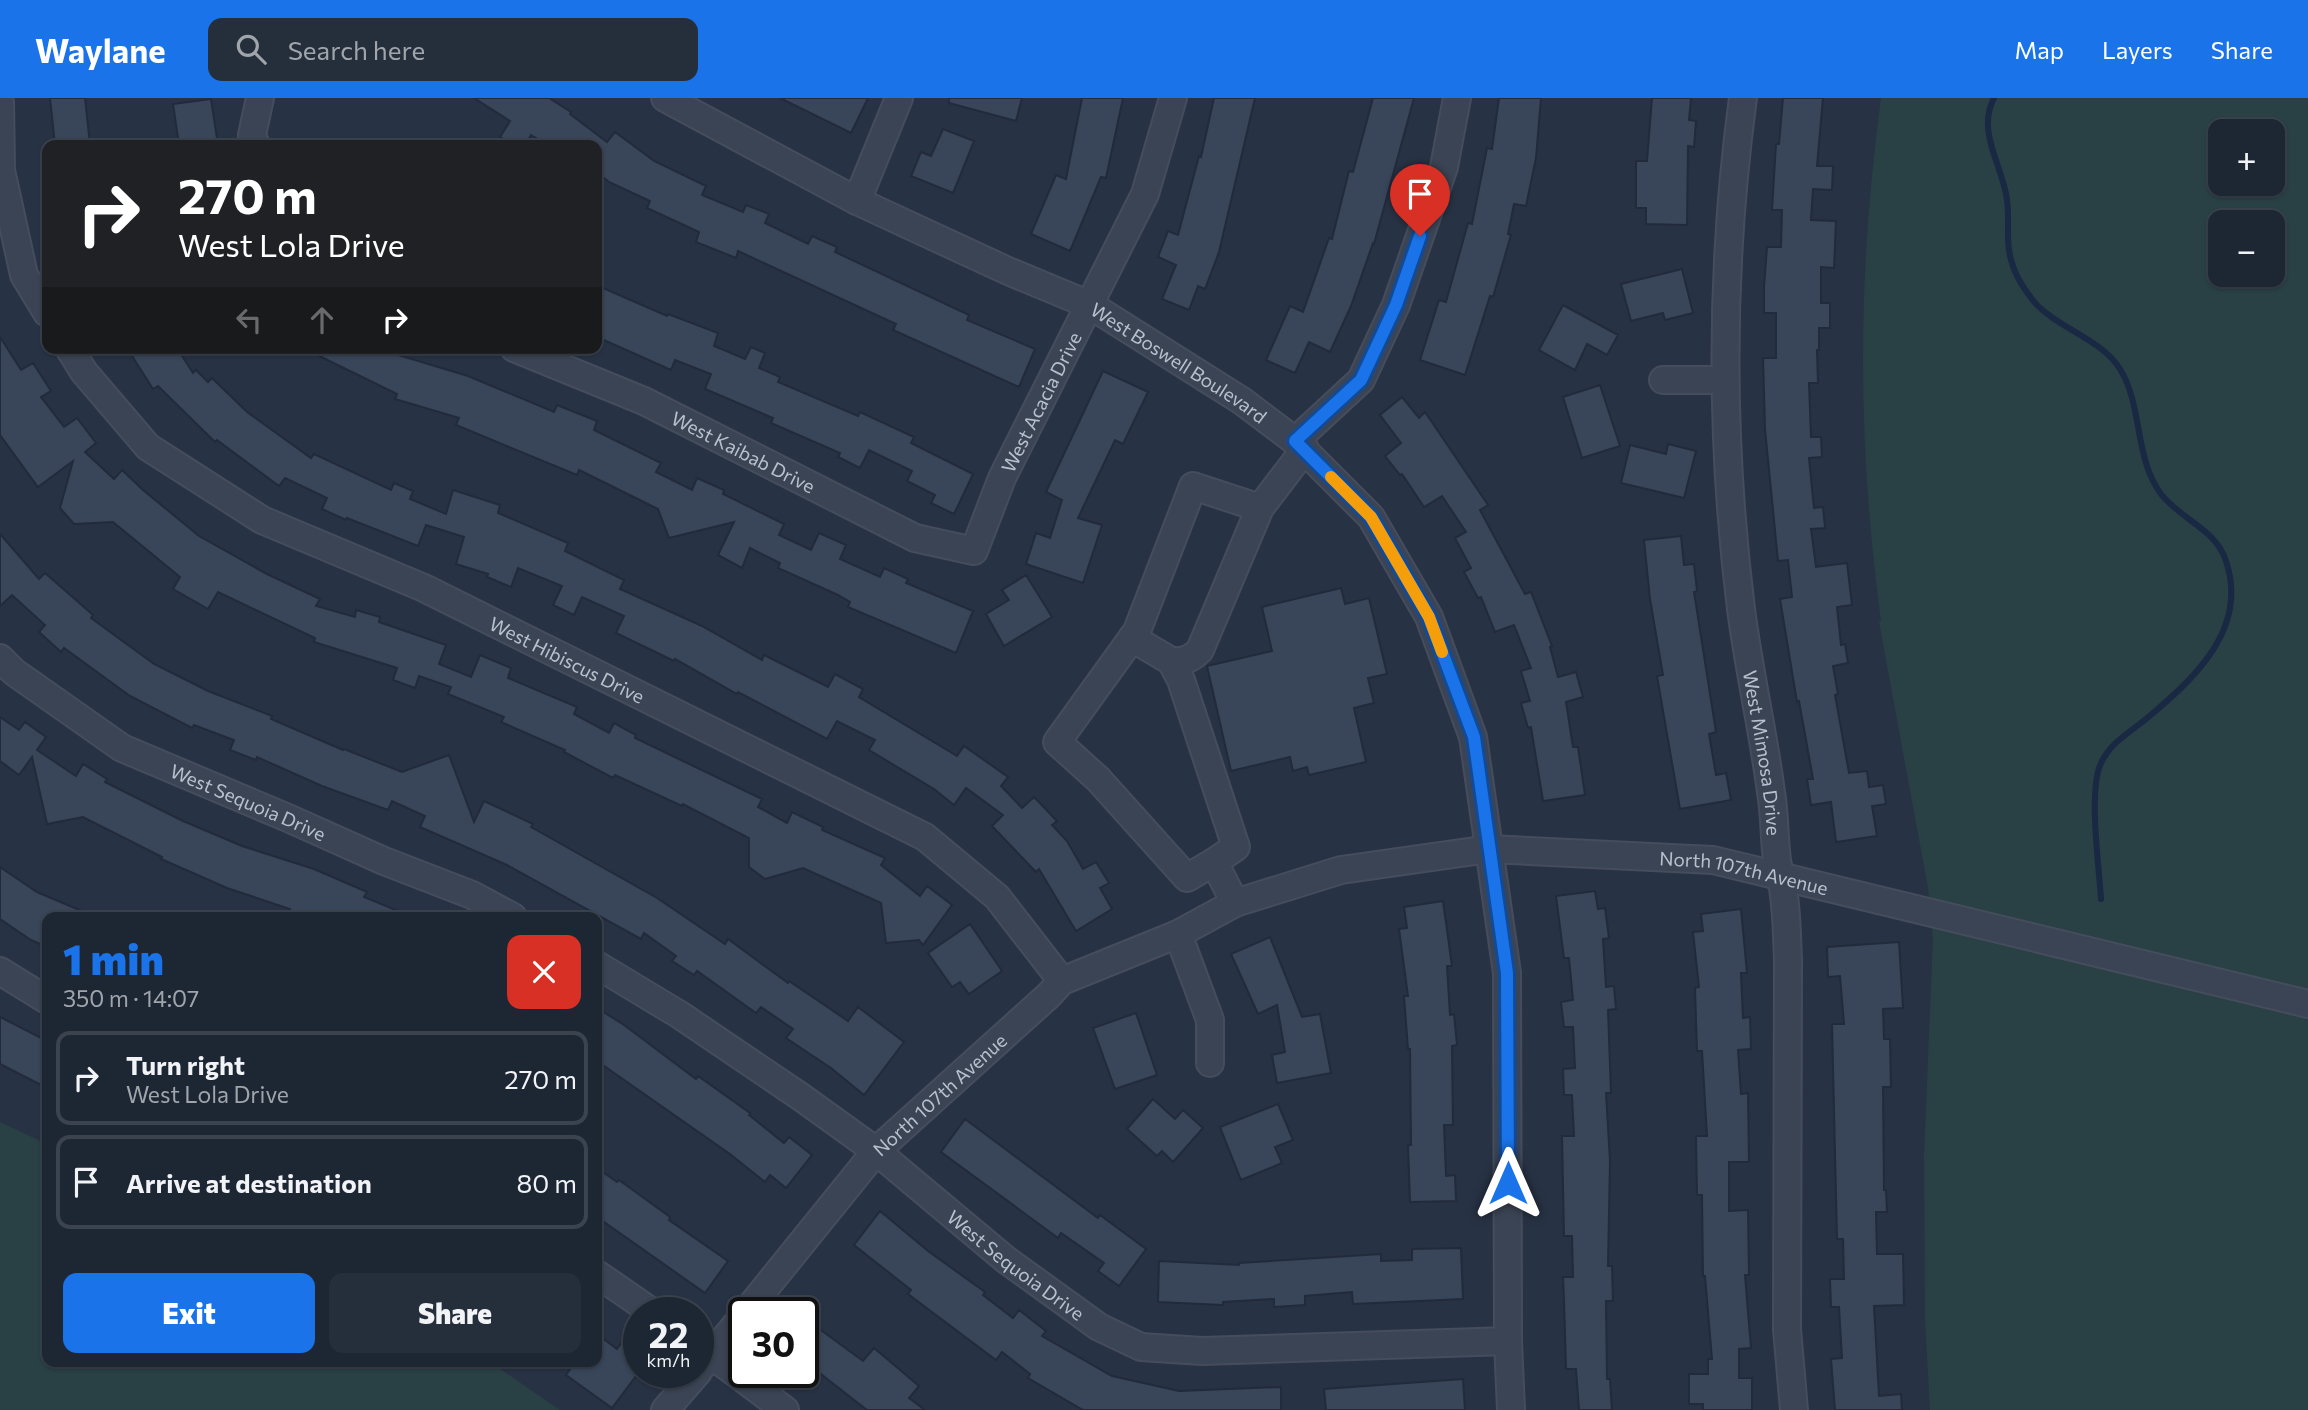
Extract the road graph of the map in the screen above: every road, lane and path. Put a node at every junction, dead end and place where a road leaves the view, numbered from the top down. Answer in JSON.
{"nodes":[{"id":1,"x":260,"y":98,"type":"edge"},
{"id":2,"x":665,"y":98,"type":"edge"},
{"id":3,"x":899,"y":98,"type":"edge"},
{"id":4,"x":1173,"y":98,"type":"edge"},
{"id":5,"x":1457,"y":98,"type":"edge"},
{"id":6,"x":1743,"y":98,"type":"edge"},
{"id":7,"x":0,"y":102,"type":"edge"},
{"id":8,"x":254,"y":140,"type":"edge"},
{"id":9,"x":857,"y":201,"type":"junction"},
{"id":10,"x":42,"y":305,"type":"edge"},
{"id":11,"x":1090,"y":305,"type":"junction"},
{"id":12,"x":73,"y":354,"type":"edge"},
{"id":13,"x":529,"y":354,"type":"edge"},
{"id":14,"x":1663,"y":380,"type":"dead end"},
{"id":15,"x":1725,"y":380,"type":"junction"},
{"id":16,"x":1300,"y":445,"type":"junction"},
{"id":17,"x":1260,"y":508,"type":"junction"},
{"id":18,"x":974,"y":551,"type":"joint"},
{"id":19,"x":1132,"y":638,"type":"junction"},
{"id":20,"x":0,"y":658,"type":"edge"},
{"id":21,"x":1171,"y":661,"type":"junction"},
{"id":22,"x":1489,"y":849,"type":"junction"},
{"id":23,"x":1214,"y":862,"type":"junction"},
{"id":24,"x":1780,"y":874,"type":"junction"},
{"id":25,"x":1235,"y":903,"type":"junction"},
{"id":26,"x":504,"y":912,"type":"edge"},
{"id":27,"x":1178,"y":934,"type":"junction"},
{"id":28,"x":602,"y":968,"type":"edge"},
{"id":29,"x":0,"y":971,"type":"edge"},
{"id":30,"x":1062,"y":981,"type":"junction"},
{"id":31,"x":42,"y":997,"type":"edge"},
{"id":32,"x":2308,"y":1004,"type":"edge"},
{"id":33,"x":1210,"y":1063,"type":"dead end"},
{"id":34,"x":876,"y":1151,"type":"junction"},
{"id":35,"x":602,"y":1277,"type":"edge"},
{"id":36,"x":630,"y":1297,"type":"edge"},
{"id":37,"x":759,"y":1297,"type":"edge"},
{"id":38,"x":728,"y":1333,"type":"edge"},
{"id":39,"x":1508,"y":1341,"type":"junction"},
{"id":40,"x":714,"y":1348,"type":"edge"},
{"id":41,"x":714,"y":1368,"type":"edge"},
{"id":42,"x":682,"y":1388,"type":"edge"},
{"id":43,"x":665,"y":1410,"type":"edge"},
{"id":44,"x":785,"y":1410,"type":"edge"},
{"id":45,"x":1511,"y":1410,"type":"edge"},
{"id":46,"x":1794,"y":1410,"type":"edge"}],
"edges":[{"from":1,"to":8,"type":"street"},
{"from":2,"to":9,"type":"street","name":"West Boswell Boulevard"},
{"from":3,"to":9,"type":"street"},
{"from":4,"to":11,"type":"street","name":"West Acacia Drive"},
{"from":5,"to":16,"type":"street"},
{"from":6,"to":15,"type":"street","name":"West Mimosa Drive"},
{"from":7,"to":10,"type":"street"},
{"from":9,"to":11,"type":"street","name":"West Boswell Boulevard"},
{"from":11,"to":16,"type":"street","name":"West Boswell Boulevard"},
{"from":11,"to":18,"type":"street","name":"West Acacia Drive"},
{"from":12,"to":30,"type":"street","name":"West Hibiscus Drive"},
{"from":13,"to":18,"type":"street","name":"West Kaibab Drive"},
{"from":14,"to":15,"type":"street"},
{"from":15,"to":24,"type":"street","name":"West Mimosa Drive"},
{"from":16,"to":17,"type":"street"},
{"from":16,"to":22,"type":"street","name":"West Boswell Boulevard"},
{"from":17,"to":19,"type":"street"},
{"from":17,"to":21,"type":"street"},
{"from":19,"to":21,"type":"street"},
{"from":19,"to":23,"type":"street"},
{"from":20,"to":26,"type":"street","name":"West Sequoia Drive"},
{"from":21,"to":23,"type":"street"},
{"from":22,"to":24,"type":"street","name":"North 107th Avenue"},
{"from":22,"to":25,"type":"street","name":"North 107th Avenue"},
{"from":22,"to":39,"type":"street","name":"West Boswell Boulevard"},
{"from":23,"to":25,"type":"street"},
{"from":24,"to":32,"type":"street","name":"North 107th Avenue"},
{"from":24,"to":46,"type":"street","name":"West Mimosa Drive"},
{"from":25,"to":27,"type":"street","name":"North 107th Avenue"},
{"from":27,"to":30,"type":"street","name":"North 107th Avenue"},
{"from":27,"to":33,"type":"street"},
{"from":28,"to":34,"type":"street","name":"West Sequoia Drive"},
{"from":29,"to":31,"type":"street"},
{"from":30,"to":34,"type":"street","name":"North 107th Avenue"},
{"from":34,"to":37,"type":"street","name":"North 107th Avenue"},
{"from":34,"to":39,"type":"street","name":"West Sequoia Drive"},
{"from":35,"to":36,"type":"street"},
{"from":38,"to":40,"type":"street","name":"North 107th Avenue"},
{"from":39,"to":45,"type":"street","name":"West Boswell Boulevard"},
{"from":41,"to":44,"type":"street"},
{"from":42,"to":43,"type":"street","name":"North 107th Avenue"}]}
